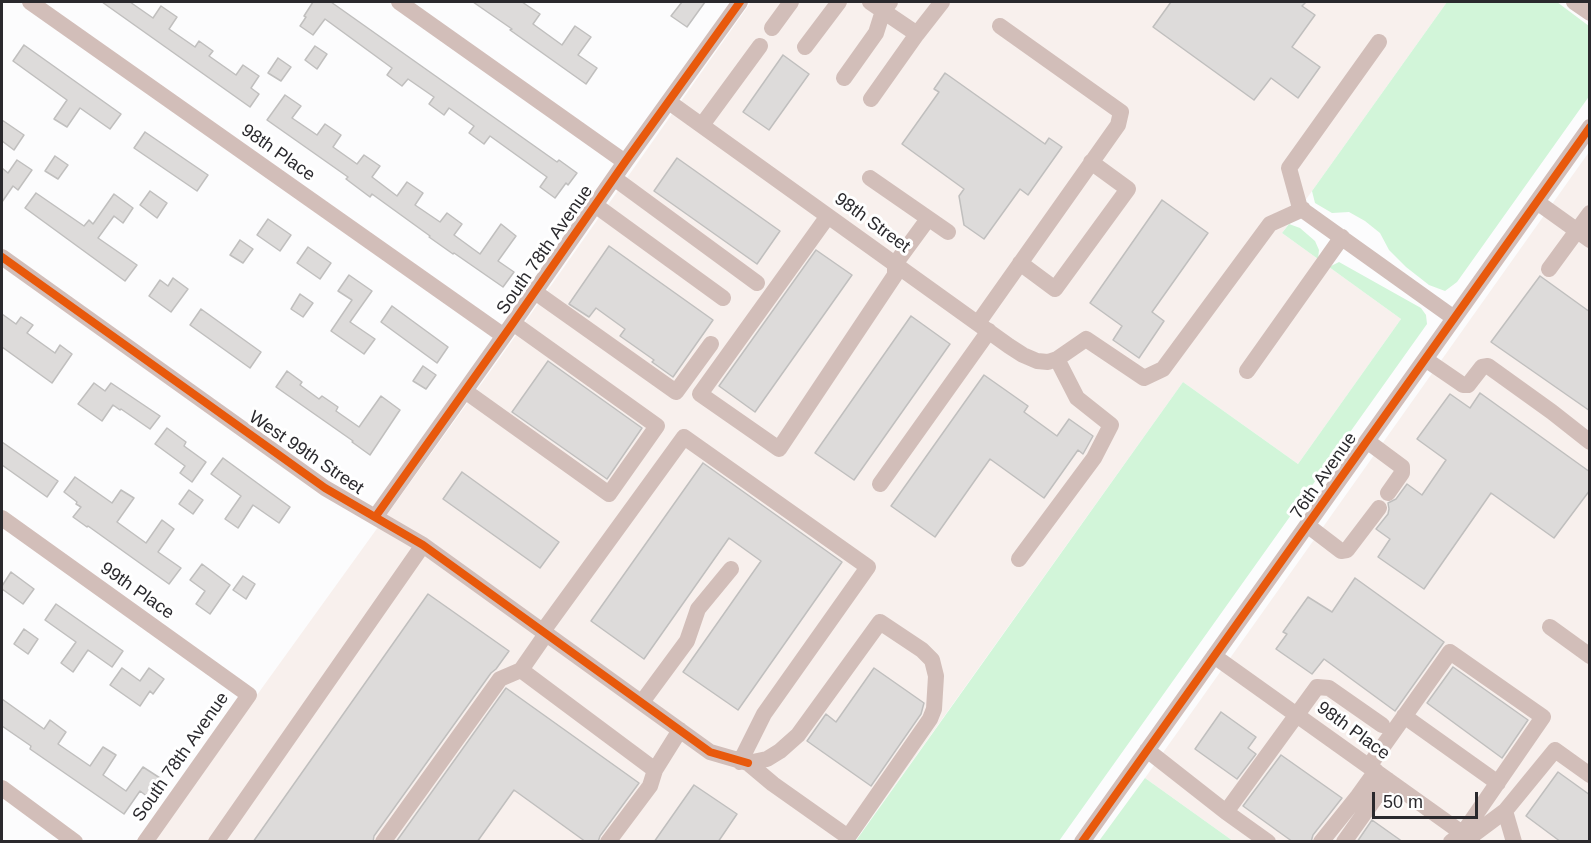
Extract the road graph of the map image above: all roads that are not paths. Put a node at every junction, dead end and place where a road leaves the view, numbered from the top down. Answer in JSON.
{"nodes":[{"id":1,"x":30,"y":2,"type":"edge"},
{"id":2,"x":399,"y":2,"type":"edge"},
{"id":3,"x":740,"y":2,"type":"edge"},
{"id":4,"x":791,"y":2,"type":"edge"},
{"id":5,"x":839,"y":2,"type":"edge"},
{"id":6,"x":942,"y":2,"type":"edge"},
{"id":7,"x":1574,"y":2,"type":"edge"},
{"id":8,"x":881,"y":5,"type":"edge"},
{"id":9,"x":1590,"y":13,"type":"edge"},
{"id":10,"x":1000,"y":26,"type":"dead end"},
{"id":11,"x":772,"y":28,"type":"dead end"},
{"id":12,"x":917,"y":34,"type":"junction"},
{"id":13,"x":1379,"y":42,"type":"dead end"},
{"id":14,"x":760,"y":46,"type":"dead end"},
{"id":15,"x":805,"y":47,"type":"dead end"},
{"id":16,"x":844,"y":78,"type":"dead end"},
{"id":17,"x":871,"y":99,"type":"dead end"},
{"id":18,"x":669,"y":102,"type":"junction"},
{"id":19,"x":702,"y":125,"type":"junction"},
{"id":20,"x":1590,"y":127,"type":"edge"},
{"id":21,"x":625,"y":162,"type":"junction"},
{"id":22,"x":1092,"y":162,"type":"junction"},
{"id":23,"x":614,"y":178,"type":"junction"},
{"id":24,"x":870,"y":178,"type":"dead end"},
{"id":25,"x":1537,"y":202,"type":"junction"},
{"id":26,"x":595,"y":205,"type":"junction"},
{"id":27,"x":1303,"y":209,"type":"junction"},
{"id":28,"x":1590,"y":213,"type":"edge"},
{"id":29,"x":828,"y":216,"type":"junction"},
{"id":30,"x":928,"y":219,"type":"junction"},
{"id":31,"x":948,"y":232,"type":"dead end"},
{"id":32,"x":1583,"y":235,"type":"edge"},
{"id":33,"x":1342,"y":237,"type":"junction"},
{"id":34,"x":2,"y":257,"type":"edge"},
{"id":35,"x":1020,"y":263,"type":"junction"},
{"id":36,"x":895,"y":264,"type":"junction"},
{"id":37,"x":1549,"y":269,"type":"dead end"},
{"id":38,"x":757,"y":283,"type":"dead end"},
{"id":39,"x":535,"y":292,"type":"junction"},
{"id":40,"x":723,"y":298,"type":"dead end"},
{"id":41,"x":1454,"y":318,"type":"junction"},
{"id":42,"x":983,"y":327,"type":"junction"},
{"id":43,"x":508,"y":330,"type":"junction"},
{"id":44,"x":711,"y":344,"type":"dead end"},
{"id":45,"x":1057,"y":359,"type":"junction"},
{"id":46,"x":1425,"y":359,"type":"junction"},
{"id":47,"x":1247,"y":371,"type":"dead end"},
{"id":48,"x":465,"y":391,"type":"junction"},
{"id":49,"x":1367,"y":441,"type":"junction"},
{"id":50,"x":1590,"y":442,"type":"edge"},
{"id":51,"x":880,"y":484,"type":"dead end"},
{"id":52,"x":1388,"y":493,"type":"dead end"},
{"id":53,"x":1378,"y":507,"type":"dead end"},
{"id":54,"x":376,"y":516,"type":"junction"},
{"id":55,"x":2,"y":518,"type":"edge"},
{"id":56,"x":1307,"y":525,"type":"junction"},
{"id":57,"x":423,"y":545,"type":"junction"},
{"id":58,"x":1019,"y":559,"type":"dead end"},
{"id":59,"x":731,"y":569,"type":"dead end"},
{"id":60,"x":1550,"y":627,"type":"dead end"},
{"id":61,"x":544,"y":632,"type":"junction"},
{"id":62,"x":1214,"y":656,"type":"junction"},
{"id":63,"x":1590,"y":656,"type":"edge"},
{"id":64,"x":521,"y":670,"type":"junction"},
{"id":65,"x":249,"y":694,"type":"joint"},
{"id":66,"x":642,"y":702,"type":"junction"},
{"id":67,"x":1297,"y":715,"type":"junction"},
{"id":68,"x":1404,"y":716,"type":"junction"},
{"id":69,"x":1382,"y":725,"type":"dead end"},
{"id":70,"x":680,"y":730,"type":"junction"},
{"id":71,"x":1147,"y":750,"type":"junction"},
{"id":72,"x":744,"y":763,"type":"junction"},
{"id":73,"x":655,"y":770,"type":"junction"},
{"id":74,"x":1377,"y":772,"type":"junction"},
{"id":75,"x":1590,"y":775,"type":"edge"},
{"id":76,"x":1498,"y":783,"type":"junction"},
{"id":77,"x":2,"y":788,"type":"edge"},
{"id":78,"x":1504,"y":811,"type":"junction"},
{"id":79,"x":1226,"y":812,"type":"junction"},
{"id":80,"x":1463,"y":839,"type":"edge"},
{"id":81,"x":75,"y":842,"type":"edge"},
{"id":82,"x":145,"y":842,"type":"edge"},
{"id":83,"x":216,"y":842,"type":"edge"},
{"id":84,"x":383,"y":842,"type":"edge"},
{"id":85,"x":608,"y":842,"type":"edge"},
{"id":86,"x":1082,"y":842,"type":"edge"},
{"id":87,"x":1268,"y":842,"type":"edge"},
{"id":88,"x":1321,"y":842,"type":"edge"},
{"id":89,"x":1344,"y":842,"type":"edge"},
{"id":90,"x":1514,"y":842,"type":"edge"}],
"edges":[{"from":1,"to":43,"type":"street","name":"98th Place"},
{"from":2,"to":21,"type":"street"},
{"from":3,"to":18,"type":"street","name":"South 78th Avenue"},
{"from":4,"to":11,"type":"street"},
{"from":5,"to":15,"type":"street"},
{"from":6,"to":12,"type":"street"},
{"from":7,"to":9,"type":"street"},
{"from":8,"to":12,"type":"street"},
{"from":8,"to":16,"type":"street"},
{"from":10,"to":22,"type":"street"},
{"from":12,"to":17,"type":"street"},
{"from":13,"to":27,"type":"street"},
{"from":14,"to":19,"type":"street"},
{"from":18,"to":19,"type":"street","name":"98th Street"},
{"from":18,"to":21,"type":"street","name":"South 78th Avenue"},
{"from":19,"to":29,"type":"street","name":"98th Street"},
{"from":20,"to":25,"type":"street","name":"76th Avenue"},
{"from":21,"to":23,"type":"street","name":"South 78th Avenue"},
{"from":22,"to":35,"type":"street"},
{"from":22,"to":35,"type":"street"},
{"from":23,"to":26,"type":"street","name":"South 78th Avenue"},
{"from":23,"to":38,"type":"street"},
{"from":24,"to":30,"type":"street"},
{"from":25,"to":32,"type":"street"},
{"from":25,"to":41,"type":"street","name":"76th Avenue"},
{"from":26,"to":39,"type":"street","name":"South 78th Avenue"},
{"from":26,"to":40,"type":"street"},
{"from":27,"to":33,"type":"street"},
{"from":27,"to":45,"type":"street"},
{"from":28,"to":32,"type":"street"},
{"from":29,"to":36,"type":"street","name":"98th Street"},
{"from":29,"to":36,"type":"street"},
{"from":30,"to":31,"type":"street"},
{"from":30,"to":36,"type":"street"},
{"from":32,"to":37,"type":"street"},
{"from":33,"to":41,"type":"street"},
{"from":33,"to":47,"type":"street"},
{"from":34,"to":54,"type":"street","name":"West 99th Street"},
{"from":35,"to":42,"type":"street"},
{"from":36,"to":42,"type":"street","name":"98th Street"},
{"from":39,"to":43,"type":"street","name":"South 78th Avenue"},
{"from":39,"to":44,"type":"street"},
{"from":41,"to":46,"type":"street","name":"76th Avenue"},
{"from":42,"to":45,"type":"street","name":"98th Street"},
{"from":42,"to":51,"type":"street"},
{"from":43,"to":48,"type":"street","name":"South 78th Avenue"},
{"from":43,"to":48,"type":"street","name":"98th Place"},
{"from":45,"to":58,"type":"street"},
{"from":46,"to":49,"type":"street","name":"76th Avenue"},
{"from":46,"to":50,"type":"street"},
{"from":48,"to":54,"type":"street","name":"South 78th Avenue"},
{"from":49,"to":52,"type":"street"},
{"from":49,"to":56,"type":"street","name":"76th Avenue"},
{"from":53,"to":56,"type":"street"},
{"from":54,"to":57,"type":"street","name":"West 99th Street"},
{"from":55,"to":65,"type":"street","name":"99th Place"},
{"from":56,"to":62,"type":"street","name":"76th Avenue"},
{"from":57,"to":61,"type":"street","name":"West 99th Street"},
{"from":57,"to":83,"type":"street"},
{"from":59,"to":66,"type":"street"},
{"from":60,"to":63,"type":"street"},
{"from":61,"to":64,"type":"street"},
{"from":61,"to":66,"type":"street","name":"West 99th Street"},
{"from":61,"to":72,"type":"street"},
{"from":62,"to":67,"type":"street","name":"98th Place"},
{"from":62,"to":71,"type":"street","name":"76th Avenue"},
{"from":64,"to":73,"type":"street"},
{"from":64,"to":84,"type":"street"},
{"from":65,"to":82,"type":"street","name":"South 78th Avenue"},
{"from":66,"to":70,"type":"street","name":"West 99th Street"},
{"from":67,"to":69,"type":"street"},
{"from":67,"to":74,"type":"street","name":"98th Place"},
{"from":67,"to":79,"type":"street"},
{"from":68,"to":74,"type":"street"},
{"from":68,"to":76,"type":"street"},
{"from":68,"to":76,"type":"street"},
{"from":70,"to":72,"type":"street","name":"West 99th Street"},
{"from":70,"to":73,"type":"street"},
{"from":71,"to":79,"type":"street"},
{"from":71,"to":86,"type":"street","name":"76th Avenue"},
{"from":72,"to":72,"type":"street"},
{"from":73,"to":85,"type":"street"},
{"from":74,"to":80,"type":"street","name":"98th Place"},
{"from":74,"to":88,"type":"street"},
{"from":74,"to":89,"type":"street"},
{"from":75,"to":78,"type":"street"},
{"from":76,"to":80,"type":"street"},
{"from":77,"to":81,"type":"street"},
{"from":78,"to":80,"type":"street"},
{"from":78,"to":90,"type":"street"},
{"from":79,"to":87,"type":"street"}]}
